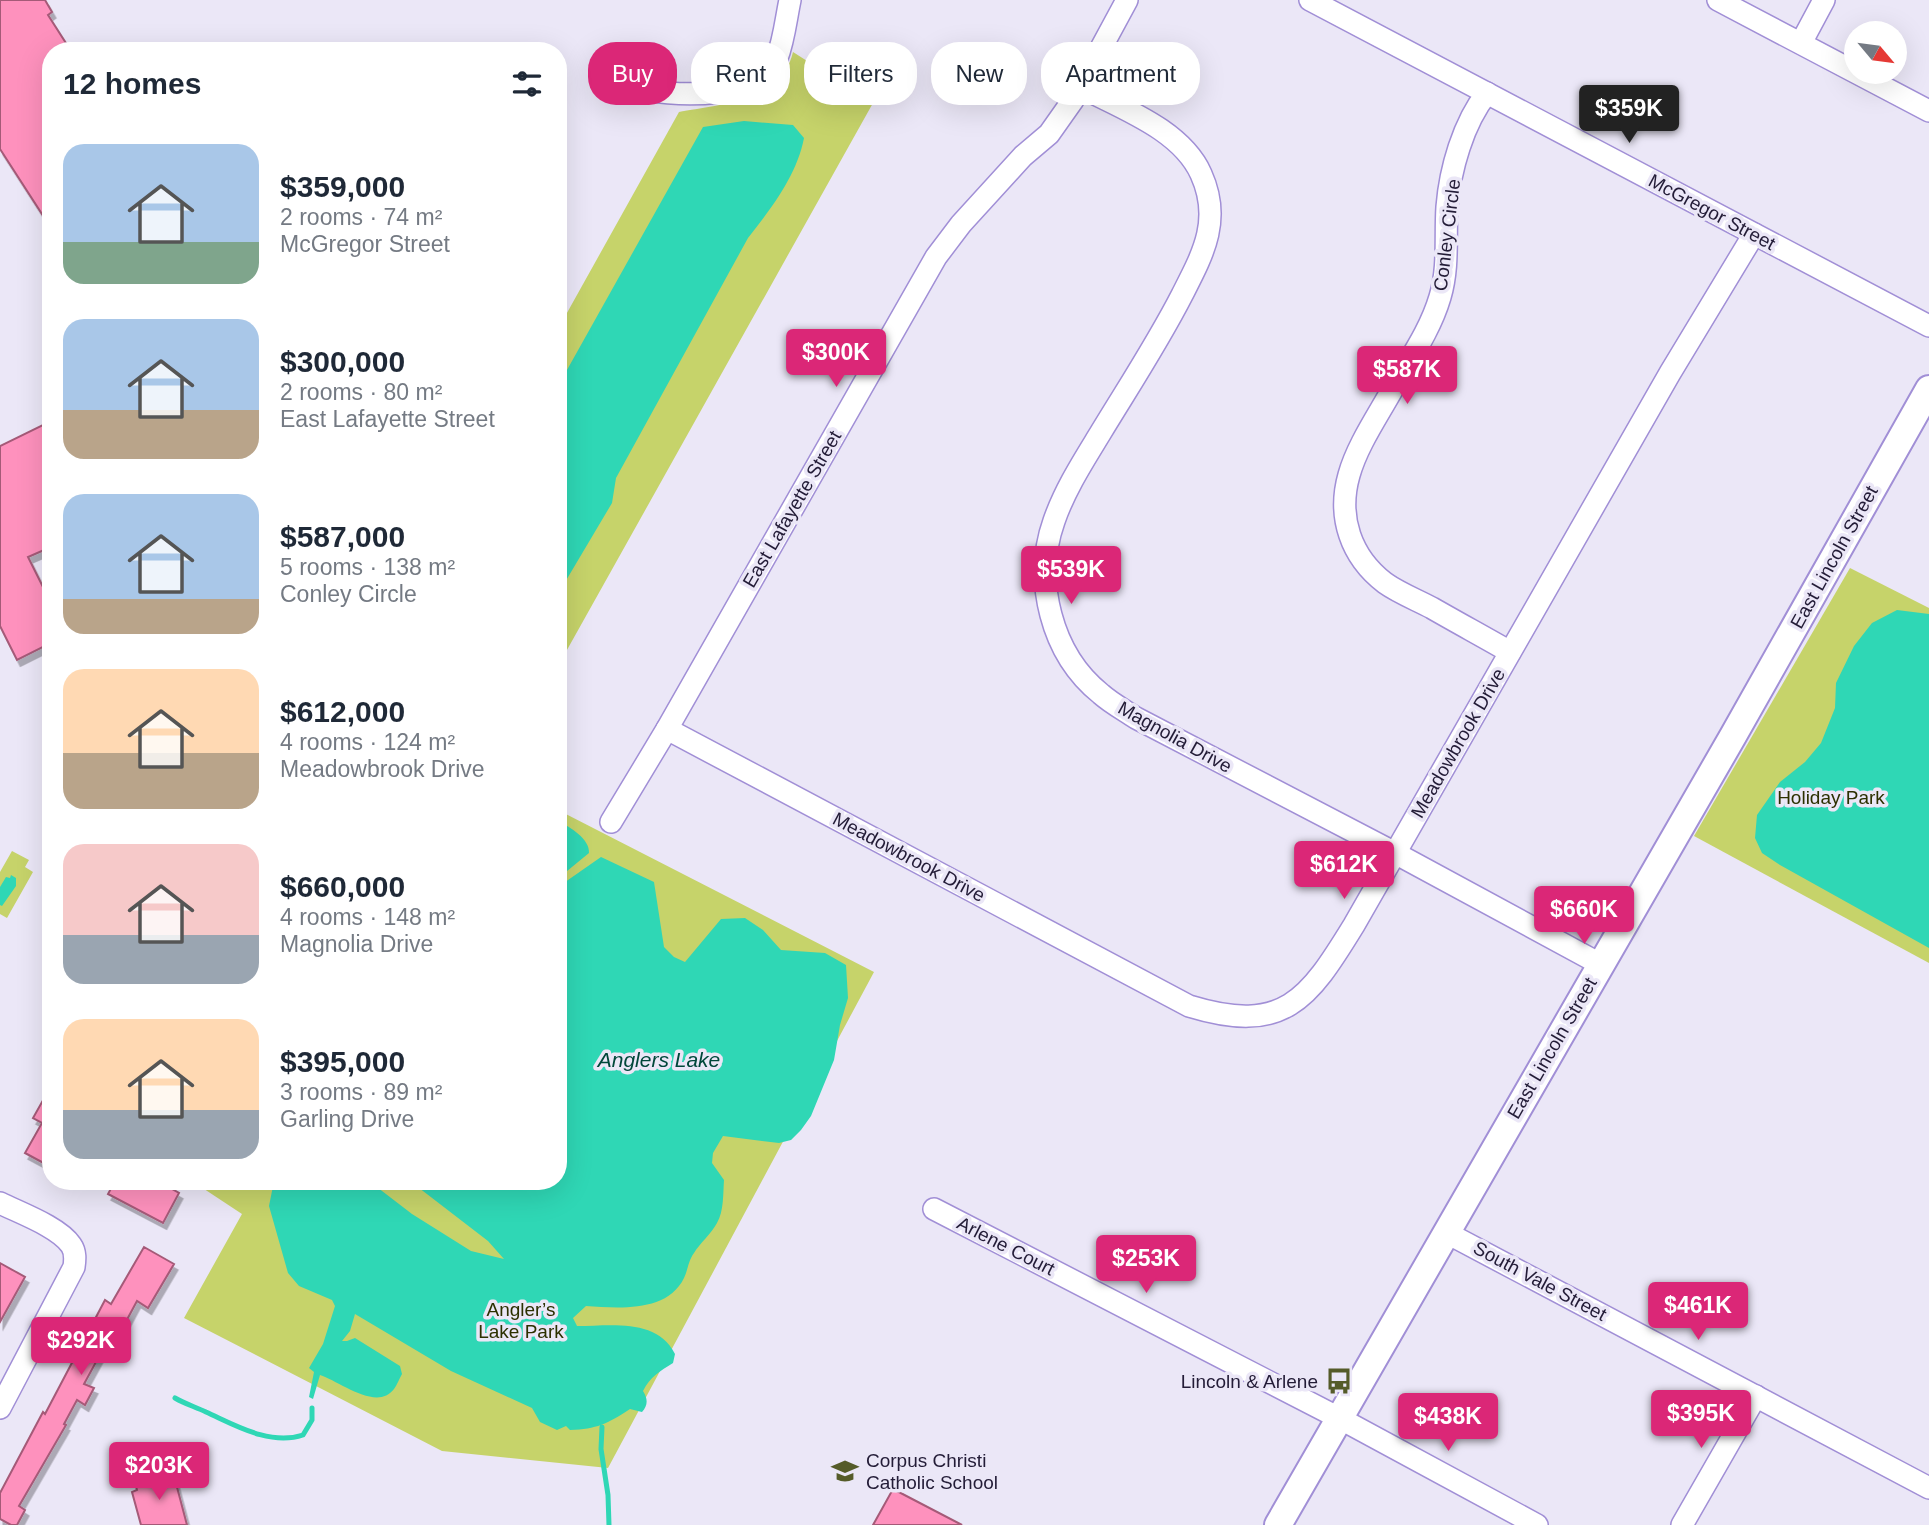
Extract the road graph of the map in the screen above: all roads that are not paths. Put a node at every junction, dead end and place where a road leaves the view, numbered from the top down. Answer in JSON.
{"nodes":[{"id":1,"x":790,"y":0,"type":"edge"},
{"id":2,"x":1128,"y":0,"type":"edge"},
{"id":3,"x":1310,"y":0,"type":"edge"},
{"id":4,"x":1718,"y":0,"type":"edge"},
{"id":5,"x":1824,"y":0,"type":"edge"},
{"id":6,"x":1104,"y":42,"type":"edge"},
{"id":7,"x":1801,"y":43,"type":"junction"},
{"id":8,"x":677,"y":93,"type":"edge"},
{"id":9,"x":1487,"y":93,"type":"junction"},
{"id":10,"x":1069,"y":105,"type":"edge"},
{"id":11,"x":1115,"y":105,"type":"edge"},
{"id":12,"x":1929,"y":111,"type":"edge"},
{"id":13,"x":1754,"y":234,"type":"junction"},
{"id":14,"x":1929,"y":326,"type":"edge"},
{"id":15,"x":1929,"y":389,"type":"edge"},
{"id":16,"x":1510,"y":652,"type":"junction"},
{"id":17,"x":667,"y":729,"type":"junction"},
{"id":18,"x":611,"y":822,"type":"dead end"},
{"id":19,"x":1395,"y":853,"type":"junction"},
{"id":20,"x":1600,"y":964,"type":"junction"},
{"id":21,"x":0,"y":1203,"type":"edge"},
{"id":22,"x":934,"y":1209,"type":"dead end"},
{"id":23,"x":1447,"y":1233,"type":"junction"},
{"id":24,"x":1755,"y":1396,"type":"junction"},
{"id":25,"x":0,"y":1408,"type":"edge"},
{"id":26,"x":1339,"y":1418,"type":"junction"},
{"id":27,"x":1929,"y":1488,"type":"edge"},
{"id":28,"x":1278,"y":1525,"type":"edge"},
{"id":29,"x":1537,"y":1525,"type":"edge"},
{"id":30,"x":1682,"y":1525,"type":"edge"}],
"edges":[{"from":1,"to":8,"type":"street"},
{"from":2,"to":6,"type":"street","name":"East Lafayette Street"},
{"from":3,"to":9,"type":"street","name":"McGregor Street"},
{"from":4,"to":7,"type":"street"},
{"from":5,"to":7,"type":"street"},
{"from":7,"to":12,"type":"street"},
{"from":9,"to":13,"type":"street","name":"McGregor Street"},
{"from":9,"to":16,"type":"street","name":"Conley Circle"},
{"from":10,"to":17,"type":"street","name":"East Lafayette Street"},
{"from":11,"to":19,"type":"street","name":"Magnolia Drive"},
{"from":13,"to":14,"type":"street","name":"McGregor Street"},
{"from":13,"to":16,"type":"street","name":"Meadowbrook Drive"},
{"from":15,"to":20,"type":"main road","name":"East Lincoln Street"},
{"from":16,"to":19,"type":"street","name":"Meadowbrook Drive"},
{"from":17,"to":18,"type":"street","name":"East Lafayette Street"},
{"from":17,"to":19,"type":"street","name":"Meadowbrook Drive"},
{"from":19,"to":20,"type":"street","name":"Magnolia Drive"},
{"from":20,"to":23,"type":"main road","name":"East Lincoln Street"},
{"from":21,"to":25,"type":"street"},
{"from":22,"to":26,"type":"street","name":"Arlene Court"},
{"from":23,"to":24,"type":"street","name":"South Vale Street"},
{"from":23,"to":26,"type":"main road","name":"East Lincoln Street"},
{"from":24,"to":27,"type":"street","name":"South Vale Street"},
{"from":24,"to":30,"type":"street"},
{"from":26,"to":28,"type":"main road","name":"East Lincoln Street"},
{"from":26,"to":29,"type":"street","name":"Arlene Court"}]}
